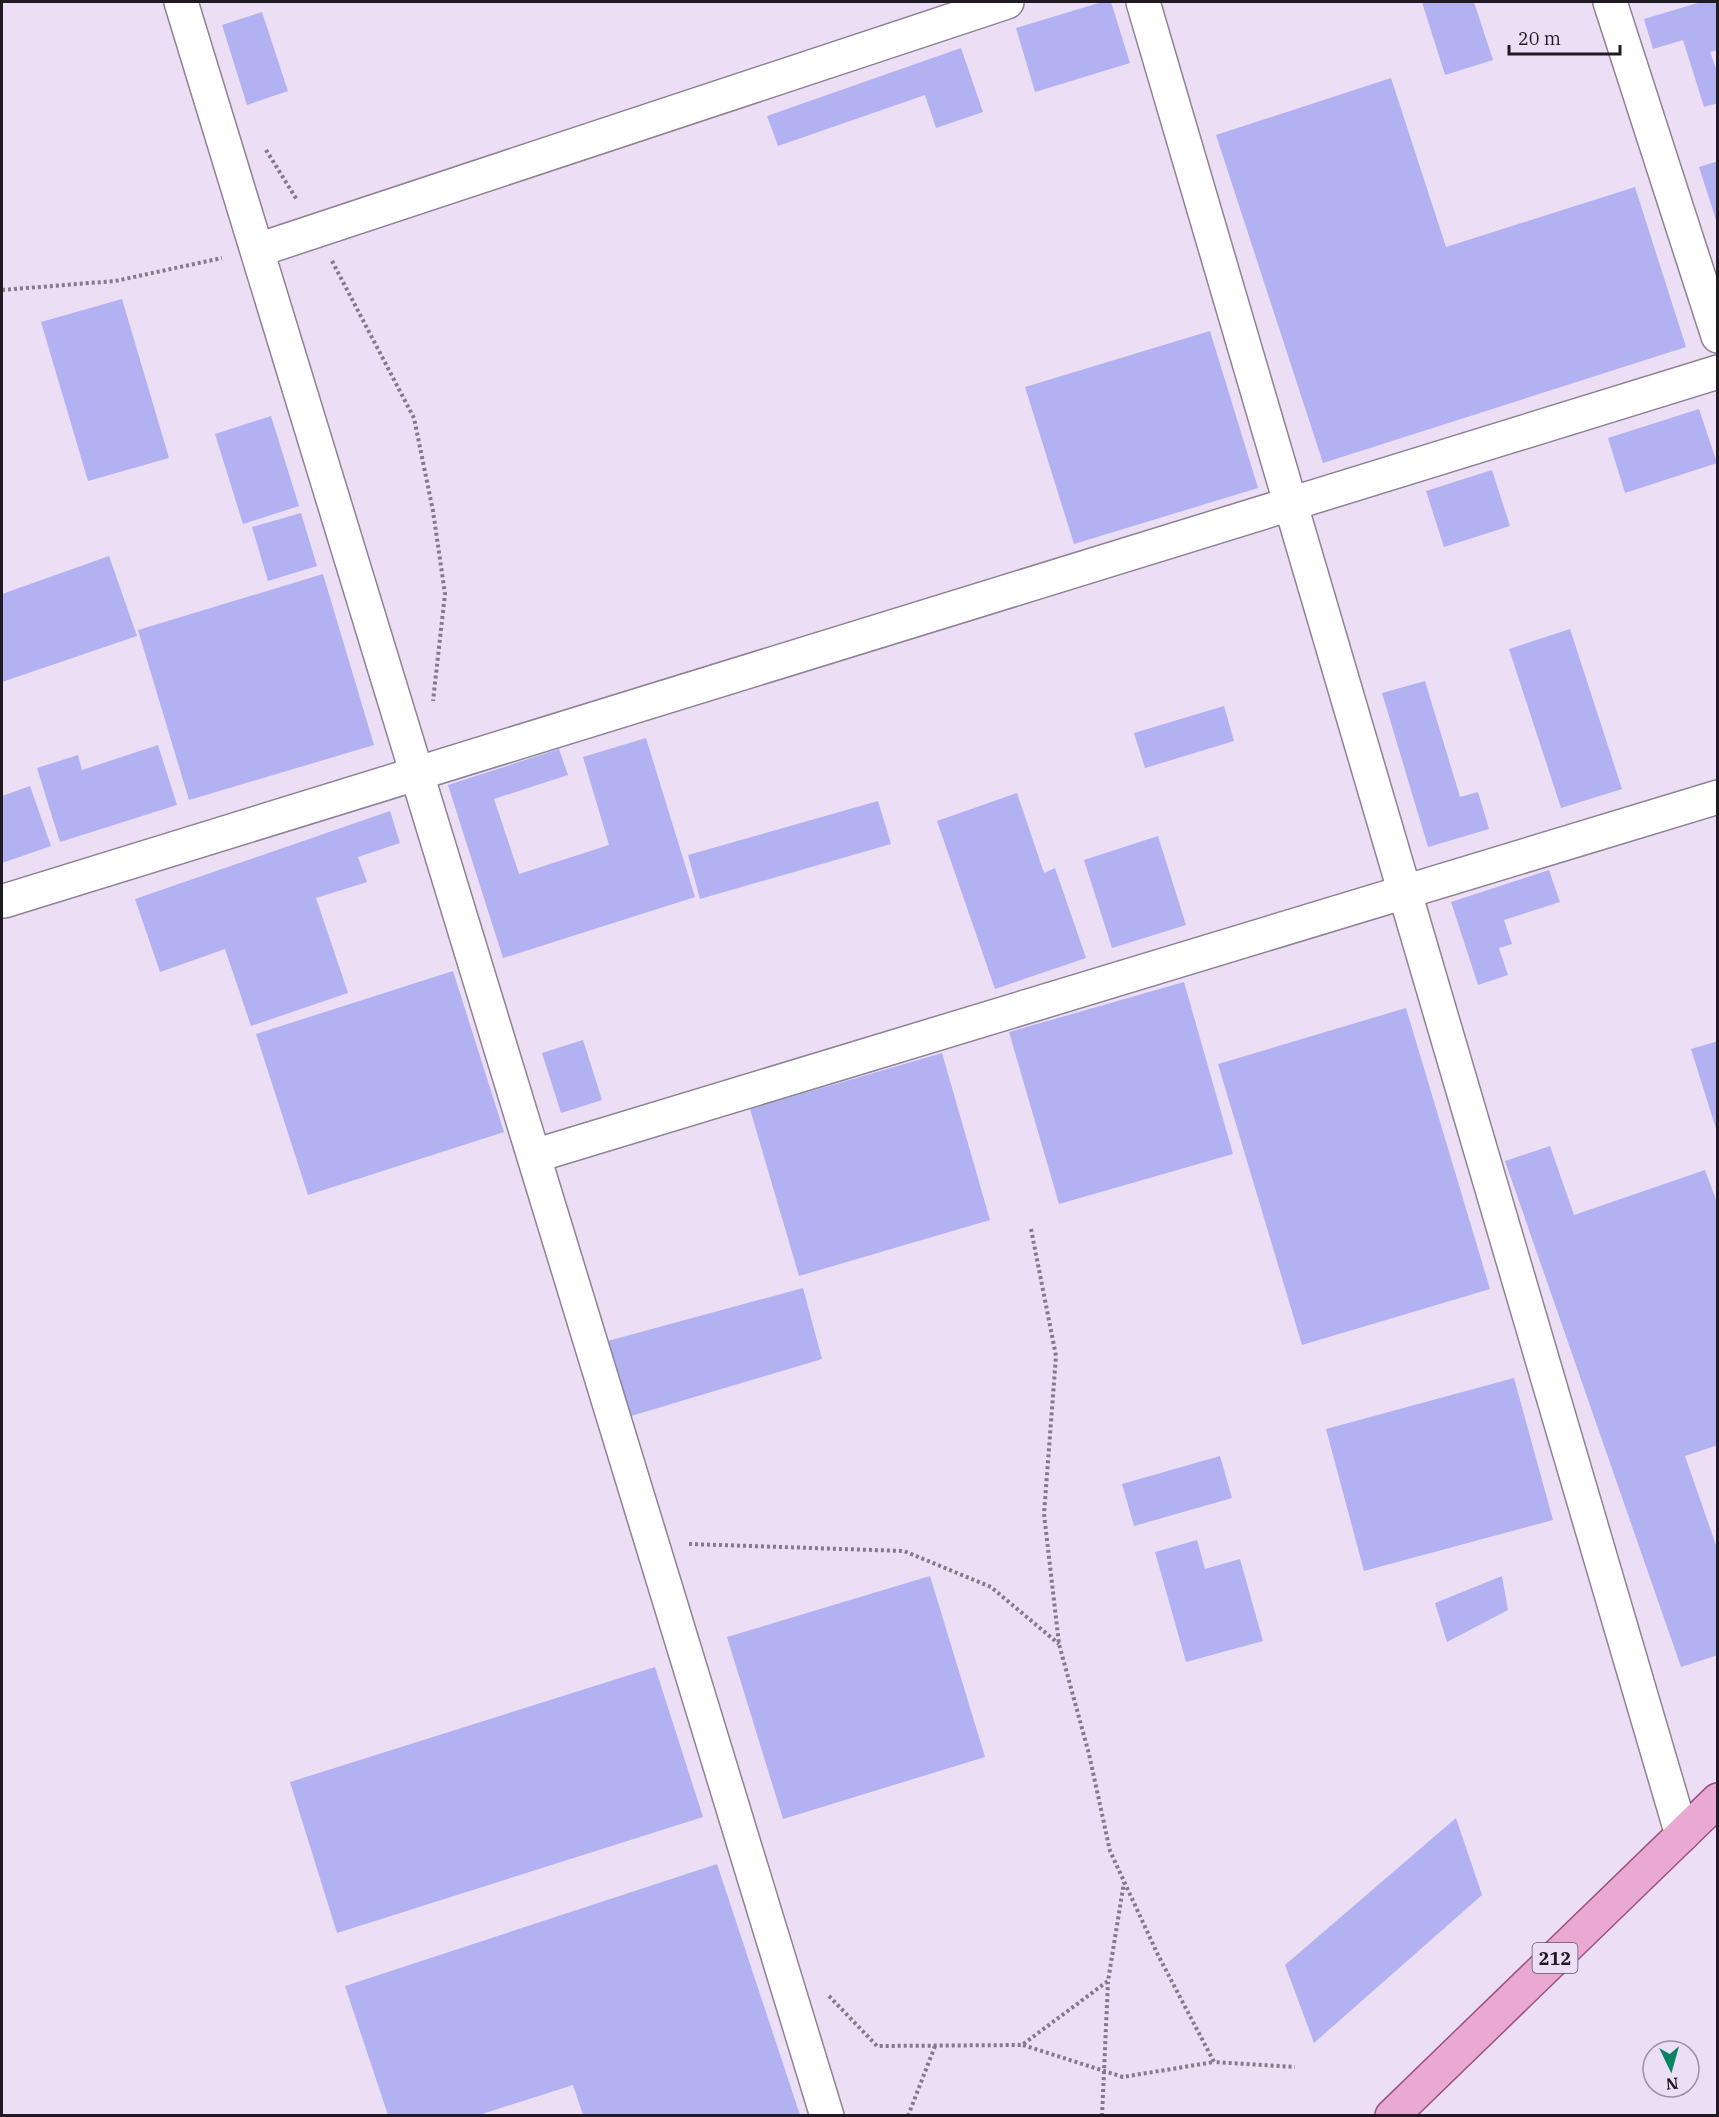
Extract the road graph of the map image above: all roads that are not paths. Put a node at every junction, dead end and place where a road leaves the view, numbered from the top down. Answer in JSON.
{"nodes":[{"id":1,"x":181,"y":2,"type":"edge"},
{"id":2,"x":1007,"y":2,"type":"edge"},
{"id":3,"x":1143,"y":2,"type":"edge"},
{"id":4,"x":1610,"y":2,"type":"edge"},
{"id":5,"x":258,"y":250,"type":"junction"},
{"id":6,"x":1718,"y":336,"type":"edge"},
{"id":7,"x":1718,"y":372,"type":"edge"},
{"id":8,"x":1291,"y":503,"type":"junction"},
{"id":9,"x":417,"y":775,"type":"junction"},
{"id":10,"x":1718,"y":797,"type":"edge"},
{"id":11,"x":1405,"y":891,"type":"junction"},
{"id":12,"x":4,"y":901,"type":"dead end"},
{"id":13,"x":534,"y":1156,"type":"junction"},
{"id":14,"x":1718,"y":1800,"type":"edge"},
{"id":15,"x":1682,"y":1835,"type":"junction"},
{"id":16,"x":827,"y":2115,"type":"edge"},
{"id":17,"x":1392,"y":2115,"type":"edge"}],
"edges":[{"from":1,"to":5,"type":"street"},
{"from":2,"to":5,"type":"street"},
{"from":3,"to":8,"type":"street"},
{"from":4,"to":6,"type":"street"},
{"from":5,"to":9,"type":"street"},
{"from":7,"to":8,"type":"street"},
{"from":8,"to":9,"type":"street"},
{"from":8,"to":11,"type":"street"},
{"from":9,"to":12,"type":"street"},
{"from":9,"to":13,"type":"street"},
{"from":10,"to":11,"type":"street"},
{"from":11,"to":13,"type":"street"},
{"from":11,"to":15,"type":"street"},
{"from":13,"to":16,"type":"street"},
{"from":14,"to":15,"type":"main road","number":"212"},
{"from":15,"to":17,"type":"main road","number":"212"}]}
